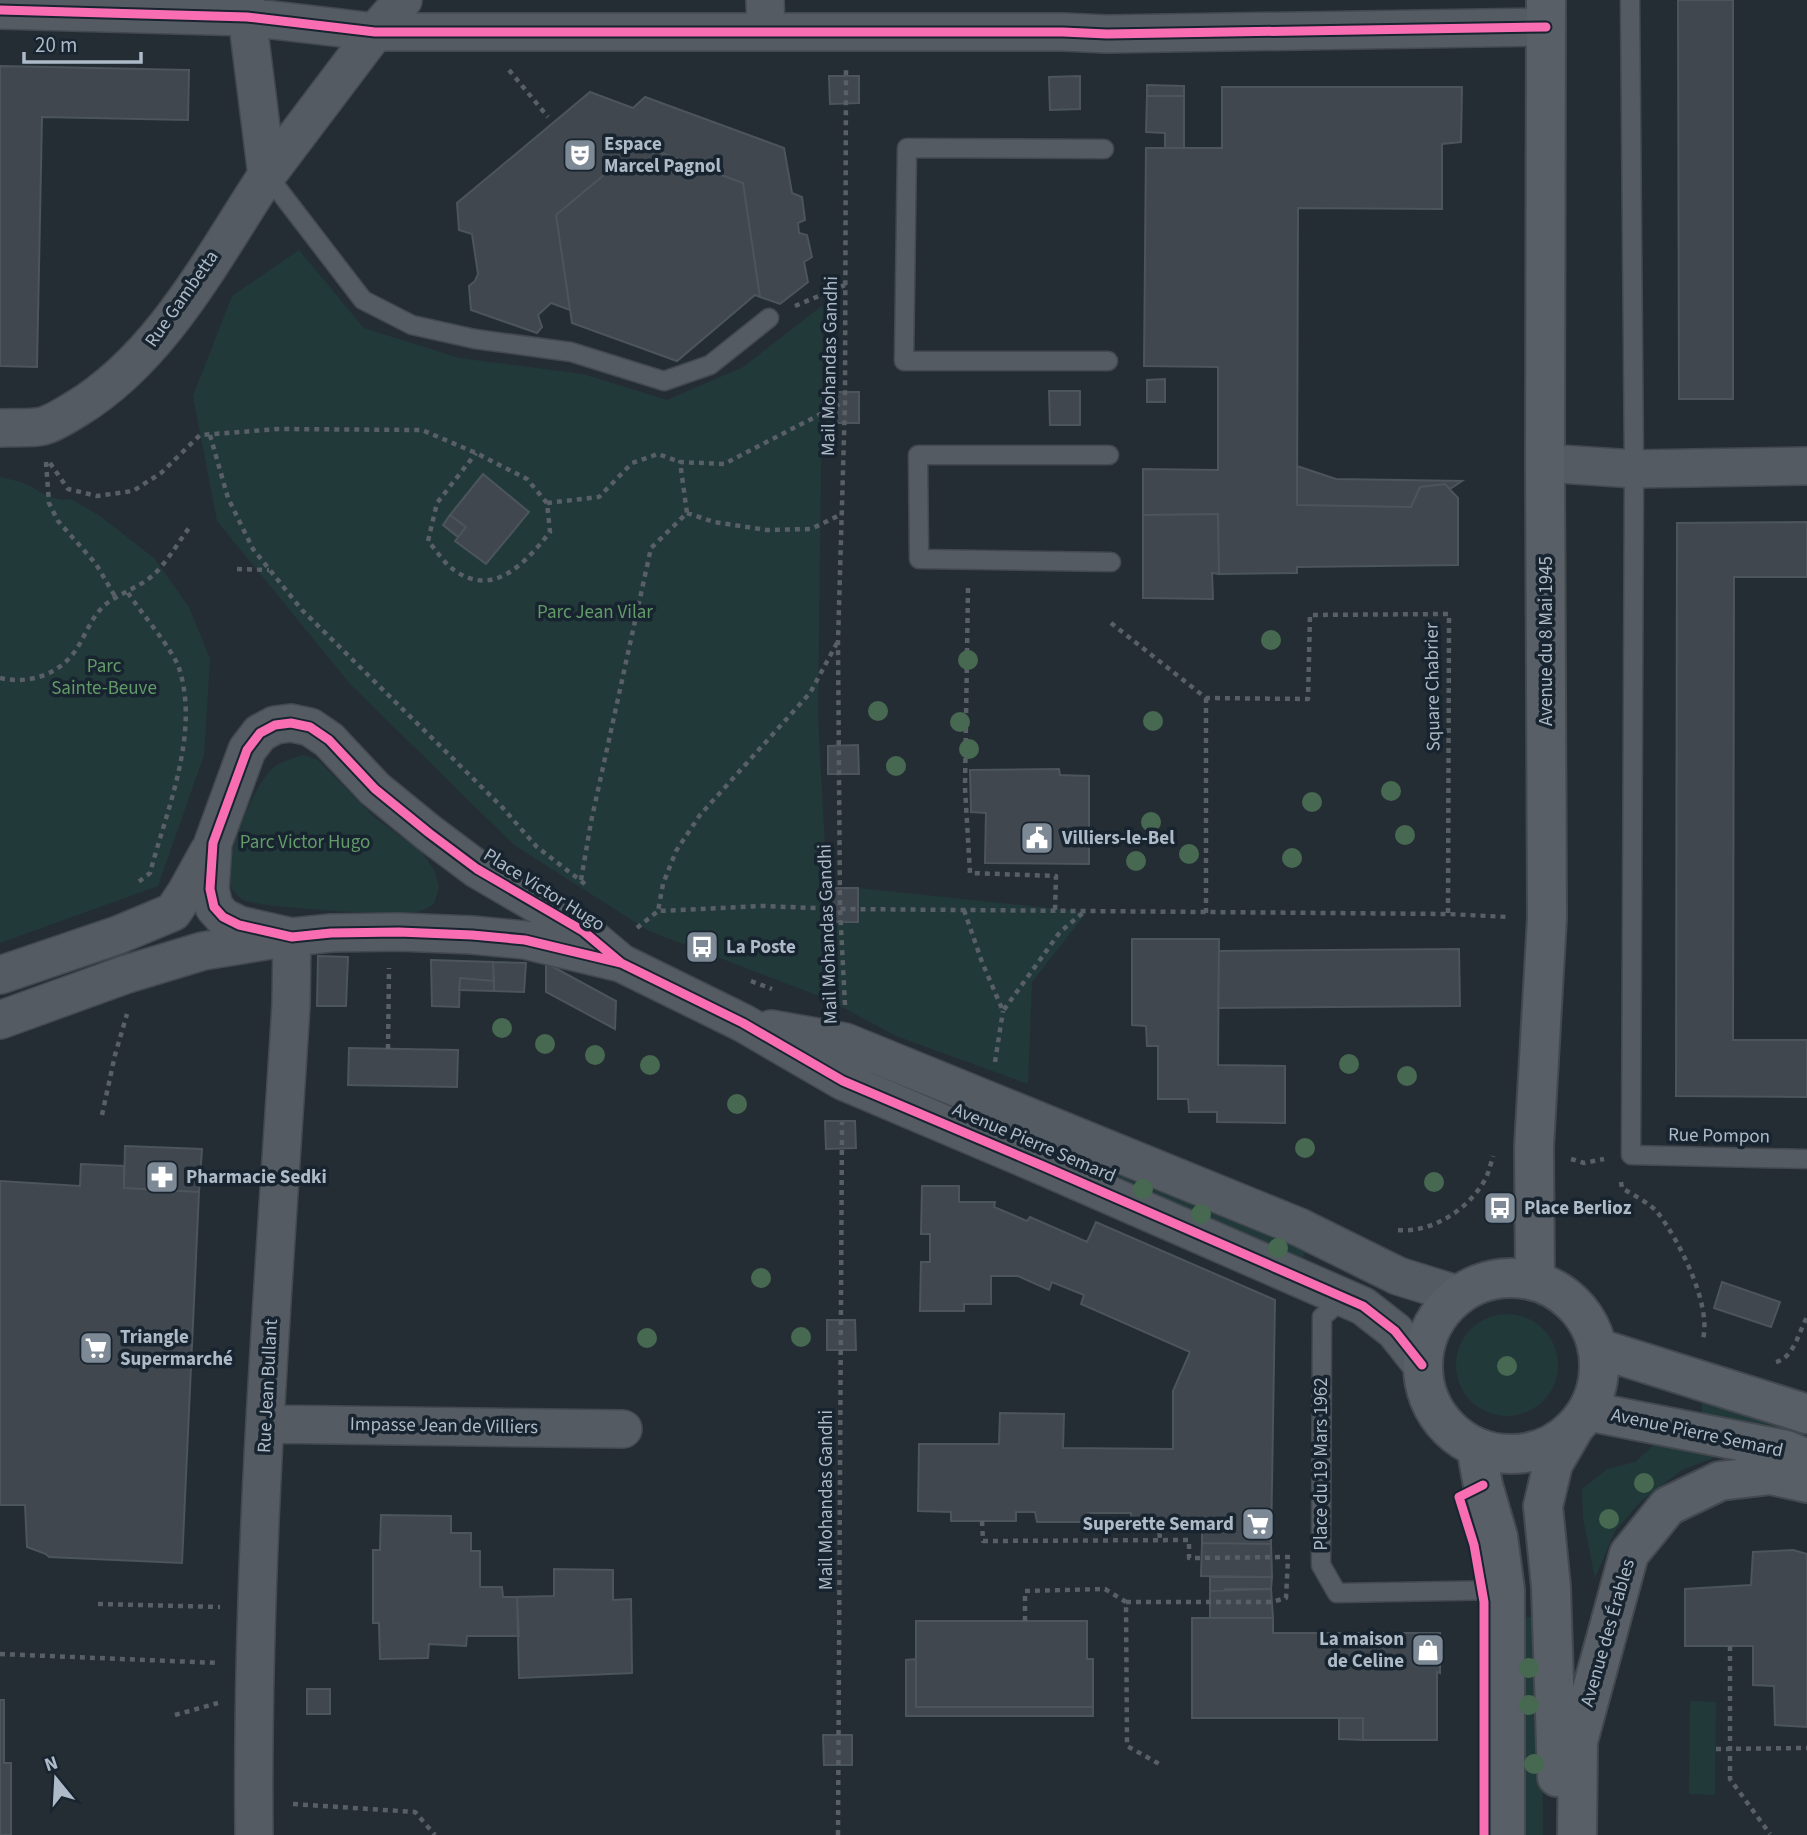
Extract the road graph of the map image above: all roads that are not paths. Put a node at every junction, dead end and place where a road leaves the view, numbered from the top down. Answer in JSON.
{"nodes":[{"id":1,"x":403,"y":0,"type":"edge"},
{"id":2,"x":1630,"y":0,"type":"edge"},
{"id":3,"x":246,"y":8,"type":"edge"},
{"id":4,"x":0,"y":10,"type":"edge"},
{"id":5,"x":1546,"y":13,"type":"edge"},
{"id":6,"x":765,"y":16,"type":"edge"},
{"id":7,"x":375,"y":32,"type":"junction"},
{"id":8,"x":1104,"y":149,"type":"dead end"},
{"id":9,"x":267,"y":175,"type":"junction"},
{"id":10,"x":769,"y":318,"type":"road end"},
{"id":11,"x":1108,"y":361,"type":"dead end"},
{"id":12,"x":0,"y":428,"type":"edge"},
{"id":13,"x":1109,"y":455,"type":"dead end"},
{"id":14,"x":1545,"y":463,"type":"junction"},
{"id":15,"x":1807,"y":467,"type":"edge"},
{"id":16,"x":1633,"y":469,"type":"junction"},
{"id":17,"x":1111,"y":562,"type":"dead end"},
{"id":18,"x":212,"y":844,"type":"junction"},
{"id":19,"x":292,"y":937,"type":"junction"},
{"id":20,"x":621,"y":963,"type":"junction"},
{"id":21,"x":0,"y":975,"type":"edge"},
{"id":22,"x":0,"y":1020,"type":"edge"},
{"id":23,"x":743,"y":1023,"type":"junction"},
{"id":24,"x":1807,"y":1158,"type":"edge"},
{"id":25,"x":1535,"y":1281,"type":"junction"},
{"id":26,"x":1458,"y":1295,"type":"junction"},
{"id":27,"x":1344,"y":1298,"type":"junction"},
{"id":28,"x":1597,"y":1348,"type":"junction"},
{"id":29,"x":1422,"y":1365,"type":"junction"},
{"id":30,"x":1807,"y":1414,"type":"edge"},
{"id":31,"x":1581,"y":1419,"type":"junction"},
{"id":32,"x":265,"y":1424,"type":"junction"},
{"id":33,"x":623,"y":1429,"type":"dead end"},
{"id":34,"x":1476,"y":1447,"type":"junction"},
{"id":35,"x":1807,"y":1459,"type":"edge"},
{"id":36,"x":1807,"y":1483,"type":"edge"},
{"id":37,"x":1505,"y":1590,"type":"junction"},
{"id":38,"x":254,"y":1818,"type":"edge"},
{"id":39,"x":1505,"y":1835,"type":"edge"},
{"id":40,"x":1558,"y":1835,"type":"edge"},
{"id":41,"x":1577,"y":1835,"type":"edge"}],
"edges":[{"from":1,"to":7,"type":"street","name":"Rue Gambetta"},
{"from":2,"to":16,"type":"lane"},
{"from":3,"to":4,"type":"street"},
{"from":3,"to":7,"type":"street"},
{"from":3,"to":9,"type":"street"},
{"from":5,"to":6,"type":"street"},
{"from":5,"to":14,"type":"main road","name":"Avenue du 8 Mai 1945"},
{"from":6,"to":7,"type":"street"},
{"from":7,"to":9,"type":"street","name":"Rue Gambetta"},
{"from":8,"to":11,"type":"lane"},
{"from":9,"to":10,"type":"lane"},
{"from":9,"to":12,"type":"street","name":"Rue Gambetta"},
{"from":13,"to":17,"type":"lane"},
{"from":14,"to":16,"type":"street"},
{"from":14,"to":25,"type":"main road","name":"Avenue du 8 Mai 1945"},
{"from":15,"to":16,"type":"street"},
{"from":16,"to":24,"type":"lane","name":"Rue Pompon"},
{"from":18,"to":19,"type":"street","name":"Place Victor Hugo"},
{"from":18,"to":20,"type":"street","name":"Place Victor Hugo"},
{"from":18,"to":21,"type":"street"},
{"from":19,"to":20,"type":"street","name":"Place Victor Hugo"},
{"from":19,"to":22,"type":"street"},
{"from":19,"to":32,"type":"street","name":"Rue Jean Bullant"},
{"from":20,"to":23,"type":"street","name":"Avenue Pierre Semard"},
{"from":23,"to":26,"type":"street","name":"Avenue Pierre Semard"},
{"from":23,"to":27,"type":"street","name":"Avenue Pierre Semard"},
{"from":25,"to":26,"type":"main road"},
{"from":25,"to":28,"type":"main road"},
{"from":26,"to":29,"type":"main road"},
{"from":27,"to":29,"type":"street","name":"Avenue Pierre Semard"},
{"from":27,"to":37,"type":"lane","name":"Place du 19 Mars 1962"},
{"from":28,"to":30,"type":"main road"},
{"from":28,"to":31,"type":"main road"},
{"from":29,"to":34,"type":"main road"},
{"from":31,"to":34,"type":"main road"},
{"from":31,"to":35,"type":"main road","name":"Avenue Pierre Semard"},
{"from":31,"to":40,"type":"main road","name":"Avenue des Érables"},
{"from":32,"to":33,"type":"street","name":"Impasse Jean de Villiers"},
{"from":32,"to":38,"type":"street","name":"Rue Jean Bullant"},
{"from":34,"to":37,"type":"main road"},
{"from":36,"to":41,"type":"main road","name":"Avenue des Érables"},
{"from":37,"to":39,"type":"main road"}]}
